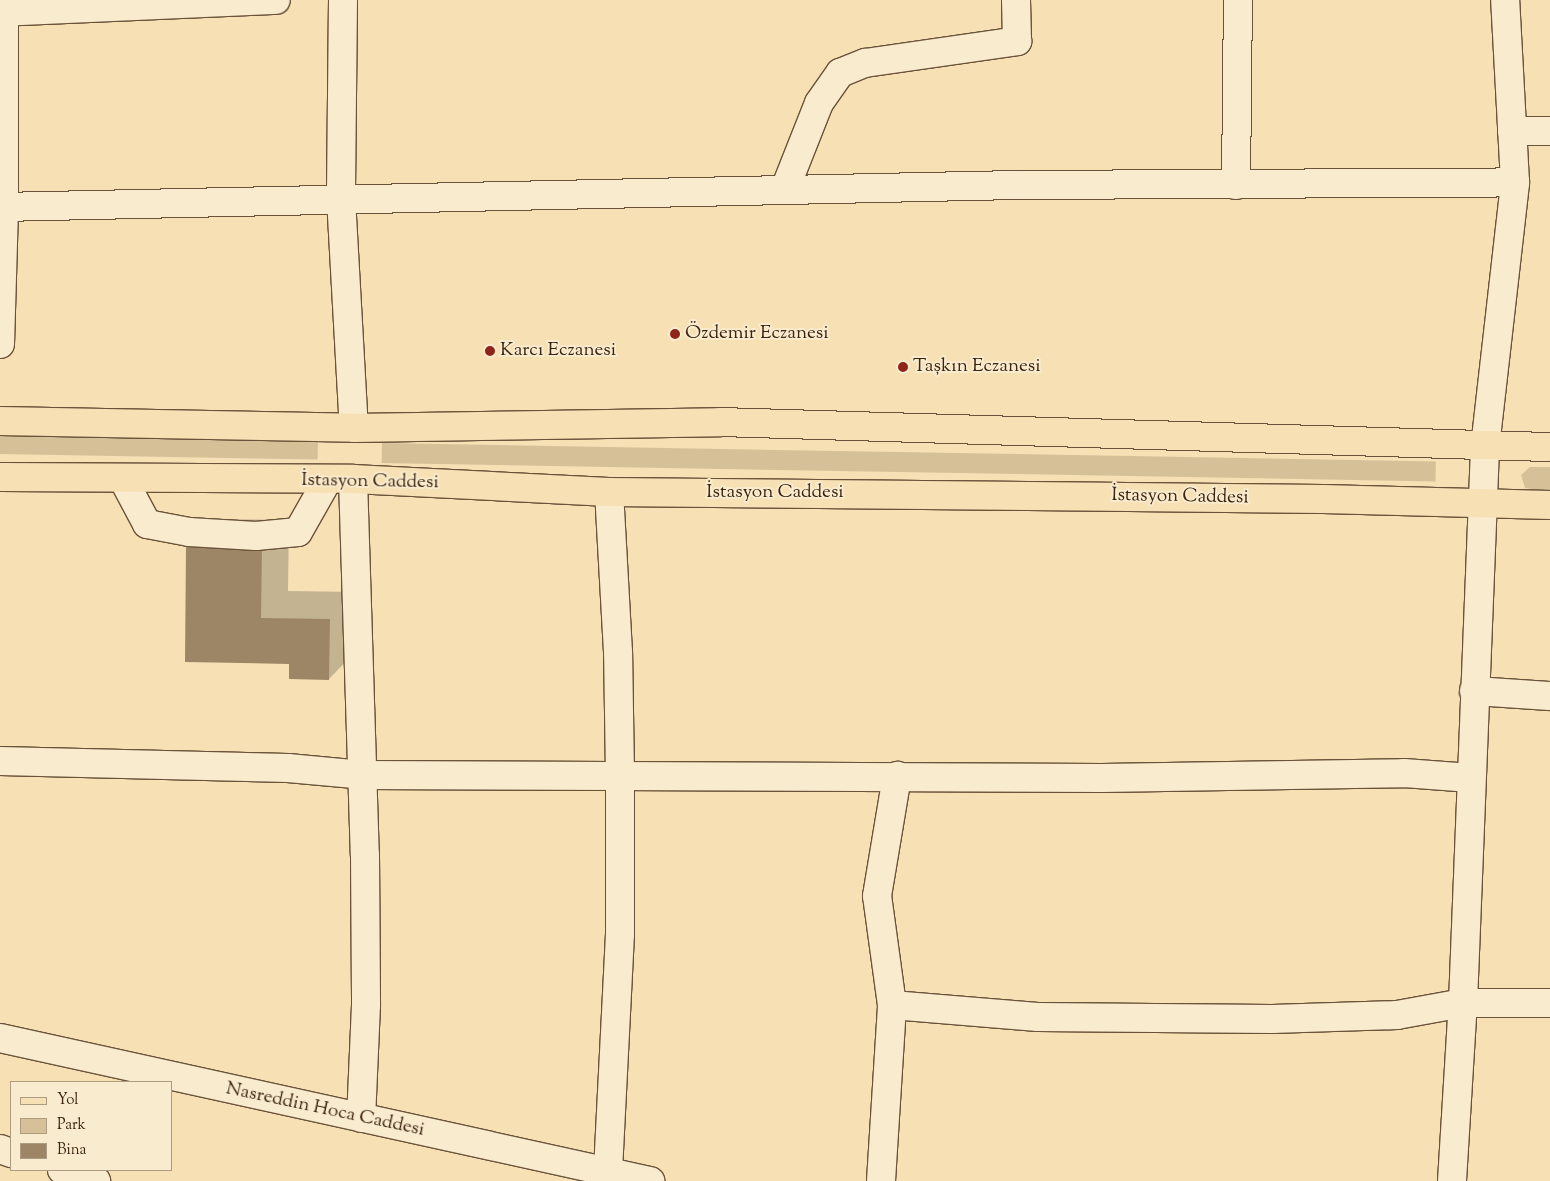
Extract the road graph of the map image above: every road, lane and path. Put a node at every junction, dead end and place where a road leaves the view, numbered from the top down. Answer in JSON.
{"nodes":[{"id":1,"x":276,"y":0,"type":"edge"},
{"id":2,"x":343,"y":0,"type":"edge"},
{"id":3,"x":1016,"y":0,"type":"edge"},
{"id":4,"x":1238,"y":0,"type":"edge"},
{"id":5,"x":1505,"y":0,"type":"edge"},
{"id":6,"x":90,"y":4,"type":"edge"},
{"id":7,"x":2,"y":12,"type":"edge"},
{"id":8,"x":1512,"y":131,"type":"junction"},
{"id":9,"x":1550,"y":131,"type":"edge"},
{"id":10,"x":1515,"y":182,"type":"junction"},
{"id":11,"x":1236,"y":185,"type":"junction"},
{"id":12,"x":785,"y":189,"type":"junction"},
{"id":13,"x":341,"y":198,"type":"junction"},
{"id":14,"x":2,"y":206,"type":"edge"},
{"id":15,"x":0,"y":344,"type":"edge"},
{"id":16,"x":0,"y":422,"type":"edge"},
{"id":17,"x":354,"y":428,"type":"junction"},
{"id":18,"x":1485,"y":447,"type":"junction"},
{"id":19,"x":1550,"y":447,"type":"edge"},
{"id":20,"x":0,"y":477,"type":"edge"},
{"id":21,"x":123,"y":478,"type":"junction"},
{"id":22,"x":353,"y":479,"type":"junction"},
{"id":23,"x":327,"y":481,"type":"junction"},
{"id":24,"x":609,"y":492,"type":"junction"},
{"id":25,"x":1484,"y":503,"type":"junction"},
{"id":26,"x":1550,"y":505,"type":"edge"},
{"id":27,"x":1474,"y":691,"type":"junction"},
{"id":28,"x":1550,"y":696,"type":"edge"},
{"id":29,"x":0,"y":761,"type":"edge"},
{"id":30,"x":363,"y":775,"type":"junction"},
{"id":31,"x":620,"y":775,"type":"junction"},
{"id":32,"x":896,"y":776,"type":"junction"},
{"id":33,"x":1471,"y":778,"type":"junction"},
{"id":34,"x":1463,"y":1003,"type":"junction"},
{"id":35,"x":1550,"y":1003,"type":"edge"},
{"id":36,"x":892,"y":1004,"type":"junction"},
{"id":37,"x":0,"y":1038,"type":"edge"},
{"id":38,"x":361,"y":1118,"type":"junction"},
{"id":39,"x":65,"y":1171,"type":"edge"},
{"id":40,"x":608,"y":1171,"type":"junction"},
{"id":41,"x":96,"y":1181,"type":"edge"},
{"id":42,"x":650,"y":1181,"type":"edge"},
{"id":43,"x":881,"y":1181,"type":"edge"},
{"id":44,"x":1452,"y":1181,"type":"edge"}],
"edges":[{"from":1,"to":6,"type":"street"},
{"from":2,"to":13,"type":"street"},
{"from":3,"to":12,"type":"street"},
{"from":4,"to":11,"type":"street"},
{"from":5,"to":8,"type":"street"},
{"from":6,"to":7,"type":"street"},
{"from":7,"to":14,"type":"street"},
{"from":8,"to":9,"type":"street"},
{"from":8,"to":10,"type":"street"},
{"from":10,"to":11,"type":"street"},
{"from":10,"to":18,"type":"street"},
{"from":11,"to":12,"type":"street"},
{"from":12,"to":13,"type":"street"},
{"from":13,"to":14,"type":"street"},
{"from":13,"to":17,"type":"street"},
{"from":14,"to":15,"type":"street"},
{"from":16,"to":17,"type":"main road"},
{"from":17,"to":18,"type":"main road"},
{"from":18,"to":19,"type":"main road"},
{"from":18,"to":25,"type":"street"},
{"from":20,"to":21,"type":"main road","name":"İstasyon Caddesi"},
{"from":21,"to":23,"type":"main road","name":"İstasyon Caddesi"},
{"from":21,"to":23,"type":"street"},
{"from":22,"to":23,"type":"main road","name":"İstasyon Caddesi"},
{"from":22,"to":24,"type":"main road","name":"İstasyon Caddesi"},
{"from":22,"to":30,"type":"street"},
{"from":24,"to":25,"type":"main road","name":"İstasyon Caddesi"},
{"from":24,"to":31,"type":"street"},
{"from":25,"to":26,"type":"main road","name":"İstasyon Caddesi"},
{"from":25,"to":27,"type":"street"},
{"from":27,"to":28,"type":"street"},
{"from":27,"to":33,"type":"street"},
{"from":29,"to":30,"type":"street"},
{"from":30,"to":31,"type":"street"},
{"from":30,"to":38,"type":"street"},
{"from":31,"to":32,"type":"street"},
{"from":31,"to":40,"type":"street"},
{"from":32,"to":33,"type":"street"},
{"from":32,"to":36,"type":"street"},
{"from":33,"to":34,"type":"street"},
{"from":34,"to":35,"type":"street"},
{"from":34,"to":36,"type":"street"},
{"from":34,"to":44,"type":"street"},
{"from":36,"to":43,"type":"street"},
{"from":37,"to":38,"type":"street","name":"Nasreddin Hoca Caddesi"},
{"from":38,"to":40,"type":"street","name":"Nasreddin Hoca Caddesi"},
{"from":39,"to":41,"type":"street"},
{"from":40,"to":42,"type":"street","name":"Nasreddin Hoca Caddesi"}]}
